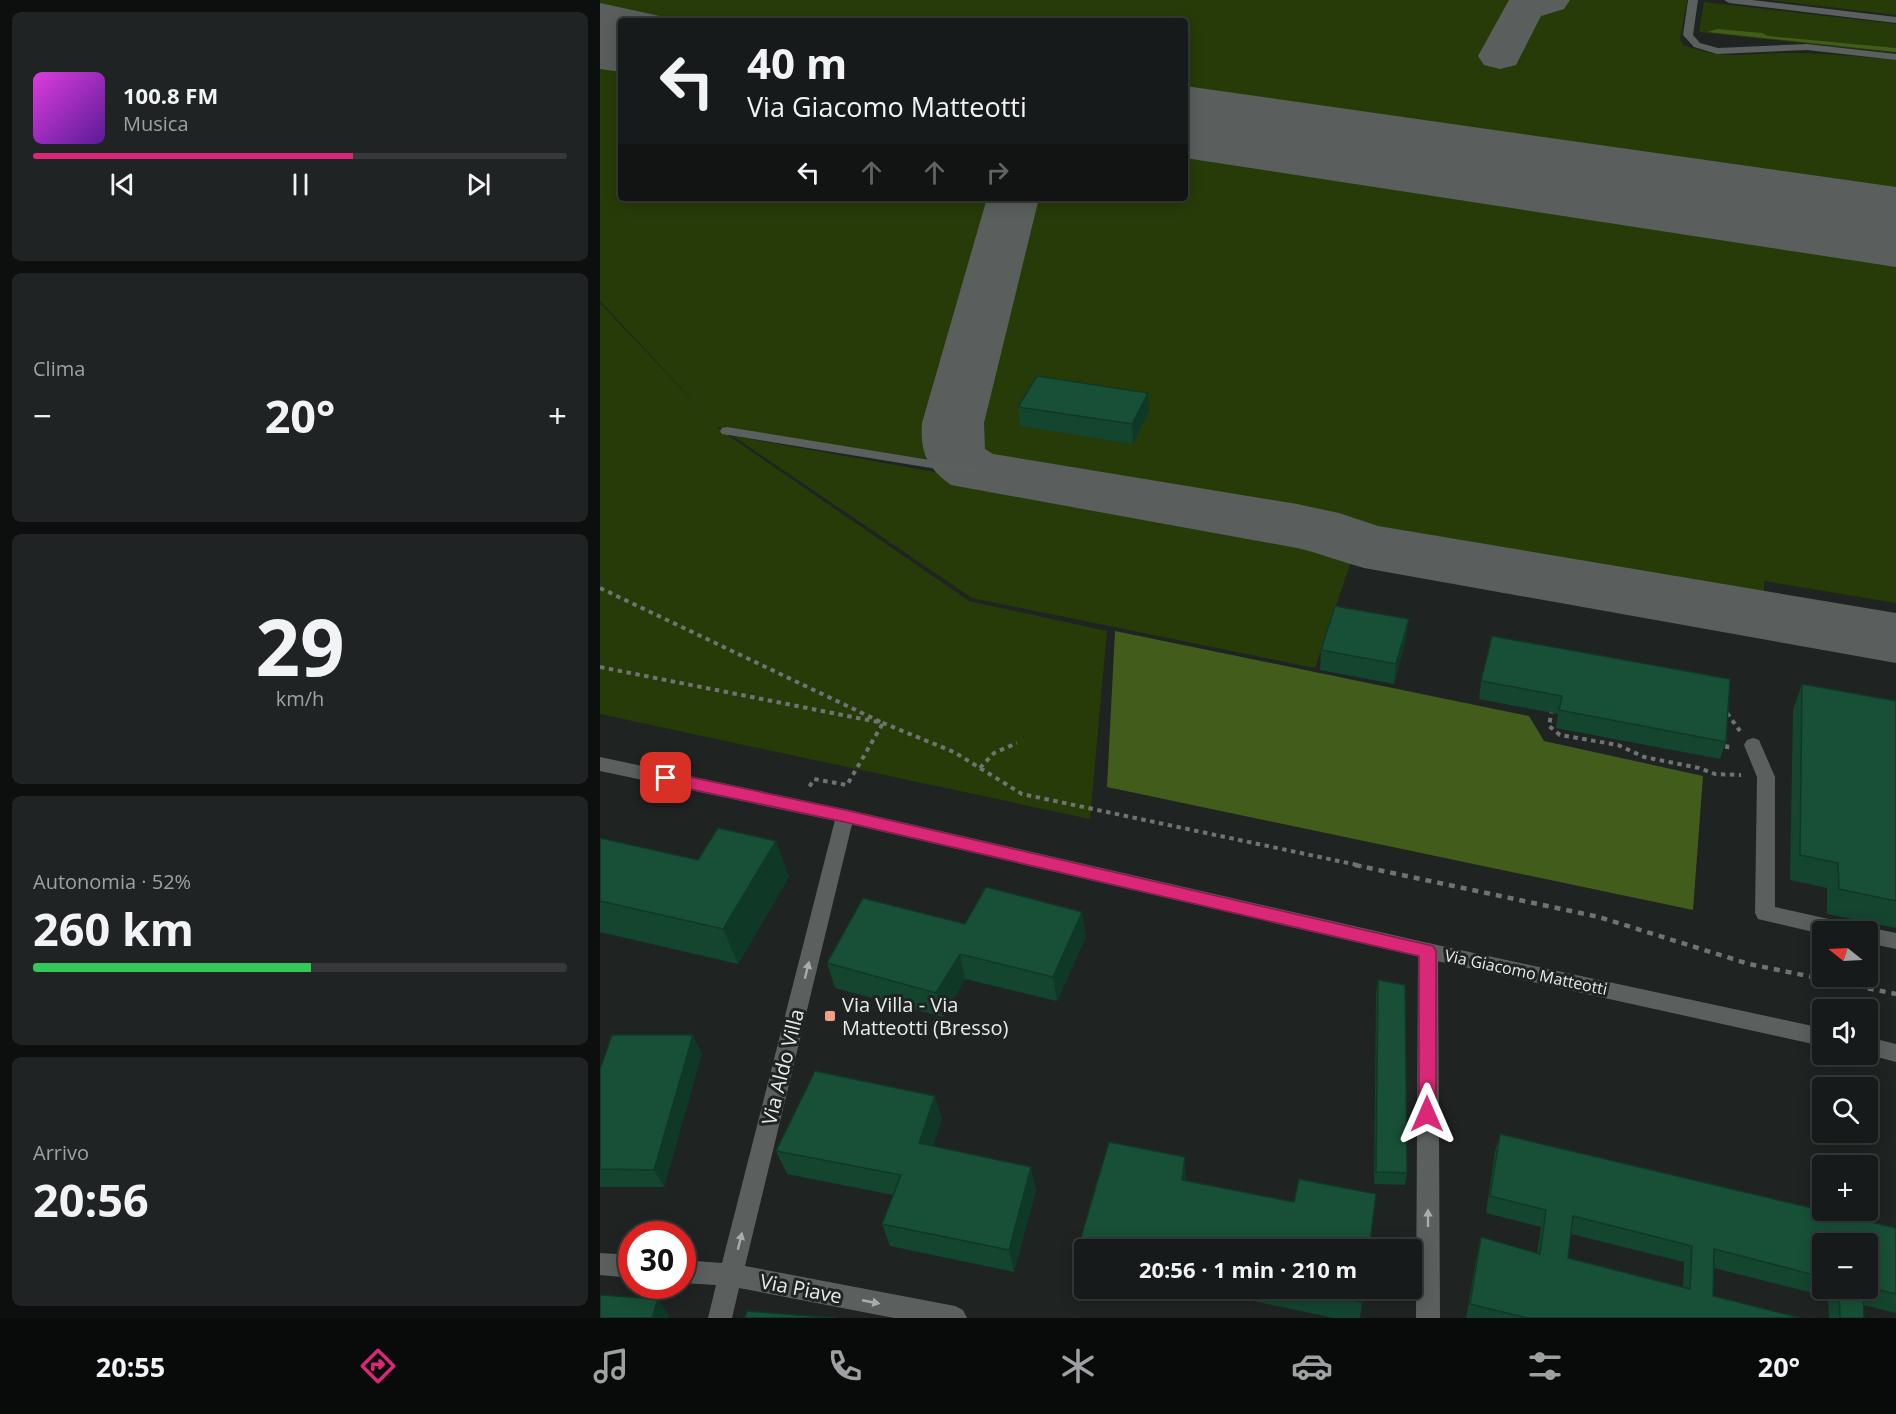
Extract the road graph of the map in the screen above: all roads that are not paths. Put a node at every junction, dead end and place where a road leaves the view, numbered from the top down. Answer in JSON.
{"nodes":[{"id":1,"x":1693,"y":0,"type":"edge"},
{"id":2,"x":1729,"y":0,"type":"edge"},
{"id":3,"x":1896,"y":20,"type":"edge"},
{"id":4,"x":1896,"y":57,"type":"edge"},
{"id":5,"x":727,"y":431,"type":"dead end"},
{"id":6,"x":974,"y":471,"type":"dead end"},
{"id":7,"x":1753,"y":745,"type":"dead end"},
{"id":8,"x":600,"y":764,"type":"edge"},
{"id":9,"x":845,"y":816,"type":"junction"},
{"id":10,"x":1812,"y":923,"type":"edge"},
{"id":11,"x":1878,"y":937,"type":"edge"},
{"id":12,"x":1896,"y":941,"type":"edge"},
{"id":13,"x":1428,"y":951,"type":"junction"},
{"id":14,"x":1812,"y":1035,"type":"edge"},
{"id":15,"x":1878,"y":1049,"type":"edge"},
{"id":16,"x":1896,"y":1053,"type":"edge"},
{"id":17,"x":600,"y":1264,"type":"edge"},
{"id":18,"x":618,"y":1266,"type":"edge"},
{"id":19,"x":696,"y":1272,"type":"edge"},
{"id":20,"x":731,"y":1275,"type":"junction"},
{"id":21,"x":720,"y":1318,"type":"edge"},
{"id":22,"x":955,"y":1318,"type":"edge"},
{"id":23,"x":1428,"y":1318,"type":"edge"}],
"edges":[{"from":1,"to":4,"type":"street"},
{"from":2,"to":3,"type":"street"},
{"from":5,"to":6,"type":"street"},
{"from":7,"to":10,"type":"street"},
{"from":8,"to":9,"type":"street","name":"Via Giacomo Matteotti"},
{"from":9,"to":13,"type":"street","name":"Via Giacomo Matteotti"},
{"from":20,"to":9,"type":"street","name":"Via Aldo Villa","one_way":true},
{"from":11,"to":12,"type":"street"},
{"from":13,"to":14,"type":"street","name":"Via Giacomo Matteotti"},
{"from":23,"to":13,"type":"street","one_way":true},
{"from":15,"to":16,"type":"street"},
{"from":17,"to":18,"type":"street"},
{"from":19,"to":20,"type":"street","name":"Via Piave"},
{"from":20,"to":21,"type":"street","name":"Via Aldo Villa"},
{"from":20,"to":22,"type":"street","name":"Via Piave","one_way":true}]}
